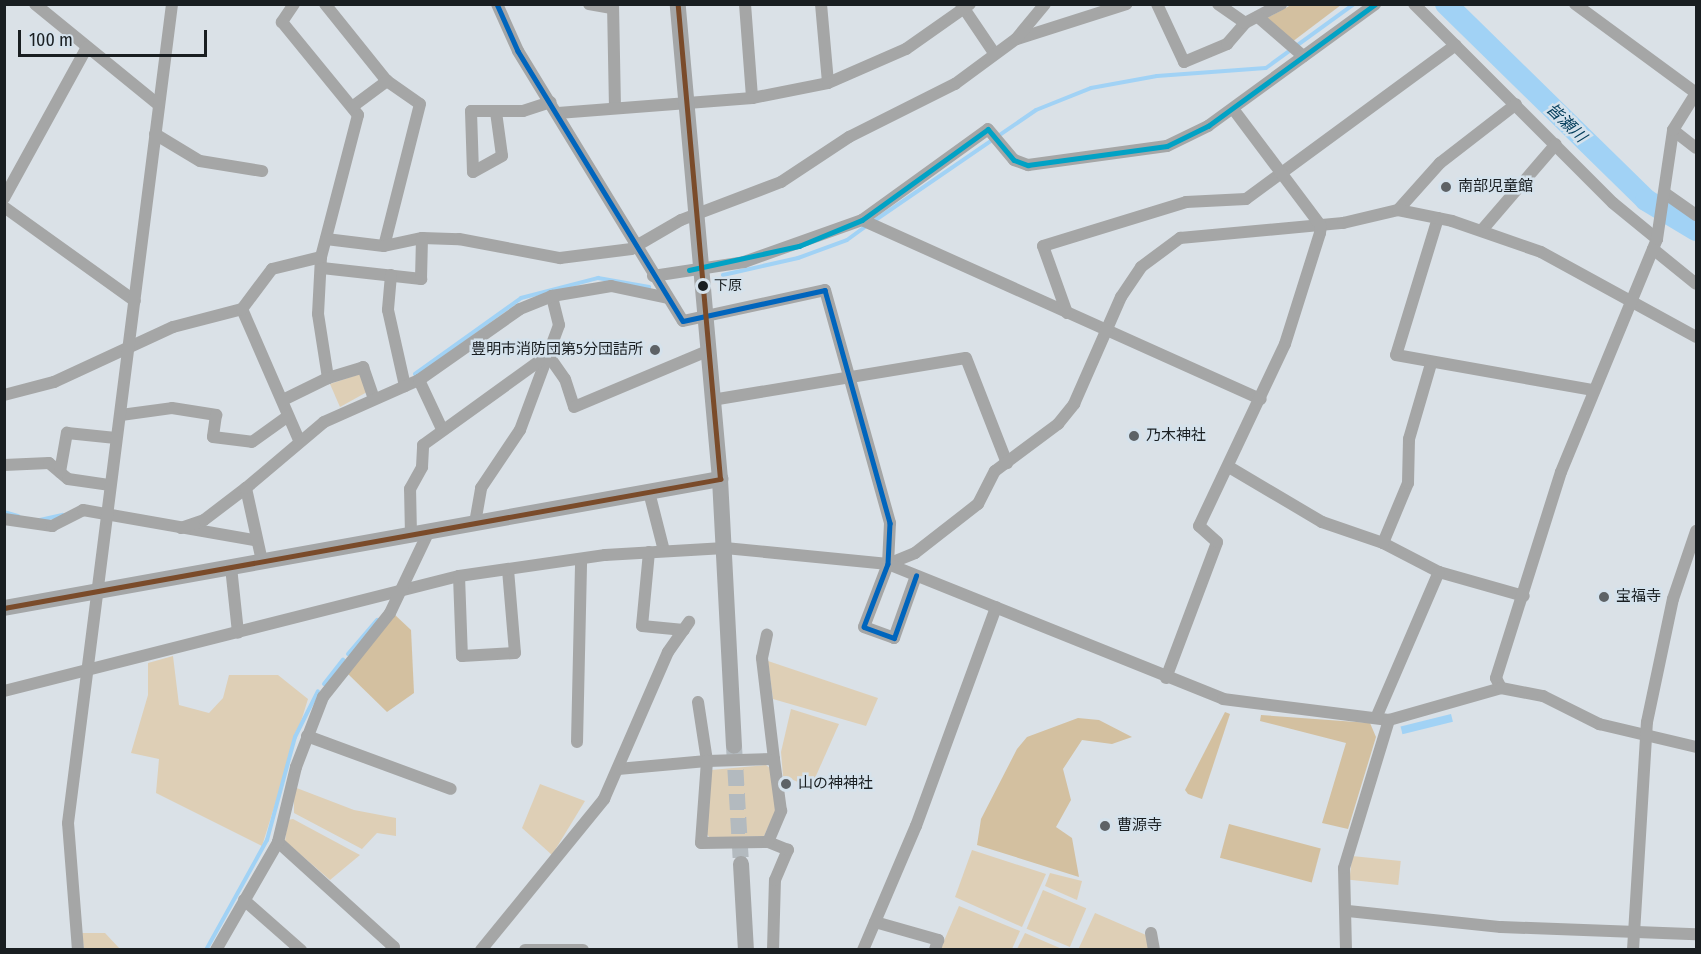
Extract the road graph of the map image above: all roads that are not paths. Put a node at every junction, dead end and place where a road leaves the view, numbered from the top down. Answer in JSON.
{"nodes":[{"id":1,"x":35,"y":4,"type":"edge"},
{"id":2,"x":172,"y":4,"type":"edge"},
{"id":3,"x":294,"y":4,"type":"edge"},
{"id":4,"x":325,"y":4,"type":"edge"},
{"id":5,"x":497,"y":4,"type":"edge"},
{"id":6,"x":589,"y":4,"type":"edge"},
{"id":7,"x":678,"y":4,"type":"edge"},
{"id":8,"x":745,"y":4,"type":"edge"},
{"id":9,"x":821,"y":4,"type":"edge"},
{"id":10,"x":1044,"y":4,"type":"edge"},
{"id":11,"x":1127,"y":4,"type":"edge"},
{"id":12,"x":1157,"y":4,"type":"edge"},
{"id":13,"x":1218,"y":4,"type":"edge"},
{"id":14,"x":1281,"y":4,"type":"edge"},
{"id":15,"x":1375,"y":4,"type":"edge"},
{"id":16,"x":1414,"y":4,"type":"edge"},
{"id":17,"x":1575,"y":4,"type":"edge"},
{"id":18,"x":613,"y":6,"type":"edge"},
{"id":19,"x":964,"y":6,"type":"edge"},
{"id":20,"x":1258,"y":17,"type":"junction"},
{"id":21,"x":1245,"y":23,"type":"junction"},
{"id":22,"x":1016,"y":39,"type":"junction"},
{"id":23,"x":1456,"y":45,"type":"junction"},
{"id":24,"x":87,"y":48,"type":"junction"},
{"id":25,"x":1297,"y":51,"type":"junction"},
{"id":26,"x":994,"y":53,"type":"junction"},
{"id":27,"x":387,"y":81,"type":"junction"},
{"id":28,"x":828,"y":83,"type":"junction"},
{"id":29,"x":1696,"y":93,"type":"edge"},
{"id":30,"x":752,"y":98,"type":"junction"},
{"id":31,"x":551,"y":102,"type":"junction"},
{"id":32,"x":687,"y":103,"type":"junction"},
{"id":33,"x":1516,"y":104,"type":"junction"},
{"id":34,"x":159,"y":105,"type":"junction"},
{"id":35,"x":352,"y":107,"type":"junction"},
{"id":36,"x":615,"y":108,"type":"junction"},
{"id":37,"x":1233,"y":109,"type":"junction"},
{"id":38,"x":496,"y":112,"type":"junction"},
{"id":39,"x":558,"y":113,"type":"junction"},
{"id":40,"x":1673,"y":130,"type":"junction"},
{"id":41,"x":155,"y":134,"type":"junction"},
{"id":42,"x":1556,"y":144,"type":"junction"},
{"id":43,"x":1696,"y":147,"type":"edge"},
{"id":44,"x":262,"y":171,"type":"dead end"},
{"id":45,"x":1281,"y":172,"type":"junction"},
{"id":46,"x":1666,"y":194,"type":"junction"},
{"id":47,"x":4,"y":198,"type":"edge"},
{"id":48,"x":4,"y":207,"type":"edge"},
{"id":49,"x":1398,"y":210,"type":"junction"},
{"id":50,"x":696,"y":215,"type":"junction"},
{"id":51,"x":1696,"y":215,"type":"edge"},
{"id":52,"x":1438,"y":218,"type":"junction"},
{"id":53,"x":869,"y":224,"type":"junction"},
{"id":54,"x":1320,"y":226,"type":"junction"},
{"id":55,"x":1482,"y":230,"type":"junction"},
{"id":56,"x":422,"y":238,"type":"junction"},
{"id":57,"x":326,"y":239,"type":"junction"},
{"id":58,"x":639,"y":243,"type":"junction"},
{"id":59,"x":1655,"y":244,"type":"junction"},
{"id":60,"x":384,"y":246,"type":"junction"},
{"id":61,"x":322,"y":262,"type":"junction"},
{"id":62,"x":699,"y":269,"type":"junction"},
{"id":63,"x":391,"y":275,"type":"junction"},
{"id":64,"x":653,"y":276,"type":"junction"},
{"id":65,"x":1696,"y":284,"type":"edge"},
{"id":66,"x":552,"y":296,"type":"junction"},
{"id":67,"x":668,"y":298,"type":"junction"},
{"id":68,"x":135,"y":301,"type":"junction"},
{"id":69,"x":1630,"y":301,"type":"junction"},
{"id":70,"x":242,"y":309,"type":"junction"},
{"id":71,"x":1066,"y":313,"type":"junction"},
{"id":72,"x":704,"y":320,"type":"junction"},
{"id":73,"x":1106,"y":329,"type":"junction"},
{"id":74,"x":1696,"y":337,"type":"edge"},
{"id":75,"x":128,"y":347,"type":"junction"},
{"id":76,"x":707,"y":351,"type":"junction"},
{"id":77,"x":548,"y":355,"type":"junction"},
{"id":78,"x":1431,"y":364,"type":"junction"},
{"id":79,"x":847,"y":375,"type":"junction"},
{"id":80,"x":328,"y":378,"type":"junction"},
{"id":81,"x":418,"y":381,"type":"junction"},
{"id":82,"x":405,"y":386,"type":"junction"},
{"id":83,"x":1592,"y":390,"type":"junction"},
{"id":84,"x":4,"y":395,"type":"edge"},
{"id":85,"x":374,"y":396,"type":"junction"},
{"id":86,"x":1261,"y":399,"type":"junction"},
{"id":87,"x":282,"y":400,"type":"junction"},
{"id":88,"x":712,"y":400,"type":"junction"},
{"id":89,"x":121,"y":415,"type":"junction"},
{"id":90,"x":288,"y":416,"type":"junction"},
{"id":91,"x":442,"y":429,"type":"junction"},
{"id":92,"x":116,"y":438,"type":"junction"},
{"id":93,"x":298,"y":440,"type":"junction"},
{"id":94,"x":1007,"y":463,"type":"junction"},
{"id":95,"x":4,"y":465,"type":"edge"},
{"id":96,"x":1229,"y":467,"type":"junction"},
{"id":97,"x":60,"y":472,"type":"junction"},
{"id":98,"x":720,"y":479,"type":"junction"},
{"id":99,"x":110,"y":485,"type":"junction"},
{"id":100,"x":246,"y":488,"type":"junction"},
{"id":101,"x":649,"y":492,"type":"junction"},
{"id":102,"x":107,"y":513,"type":"junction"},
{"id":103,"x":4,"y":519,"type":"edge"},
{"id":104,"x":475,"y":523,"type":"junction"},
{"id":105,"x":177,"y":530,"type":"junction"},
{"id":106,"x":1696,"y":531,"type":"edge"},
{"id":107,"x":428,"y":533,"type":"junction"},
{"id":108,"x":411,"y":535,"type":"junction"},
{"id":109,"x":254,"y":540,"type":"junction"},
{"id":110,"x":1383,"y":543,"type":"junction"},
{"id":111,"x":724,"y":548,"type":"junction"},
{"id":112,"x":664,"y":551,"type":"junction"},
{"id":113,"x":649,"y":552,"type":"junction"},
{"id":114,"x":581,"y":559,"type":"junction"},
{"id":115,"x":262,"y":561,"type":"junction"},
{"id":116,"x":888,"y":564,"type":"junction"},
{"id":117,"x":231,"y":567,"type":"junction"},
{"id":118,"x":508,"y":569,"type":"junction"},
{"id":119,"x":1439,"y":572,"type":"junction"},
{"id":120,"x":459,"y":576,"type":"junction"},
{"id":121,"x":916,"y":576,"type":"junction"},
{"id":122,"x":399,"y":592,"type":"junction"},
{"id":123,"x":95,"y":593,"type":"junction"},
{"id":124,"x":1524,"y":596,"type":"junction"},
{"id":125,"x":996,"y":607,"type":"junction"},
{"id":126,"x":4,"y":608,"type":"edge"},
{"id":127,"x":238,"y":633,"type":"junction"},
{"id":128,"x":767,"y":634,"type":"dead end"},
{"id":129,"x":88,"y":670,"type":"junction"},
{"id":130,"x":1166,"y":678,"type":"junction"},
{"id":131,"x":1501,"y":688,"type":"junction"},
{"id":132,"x":4,"y":691,"type":"edge"},
{"id":133,"x":698,"y":702,"type":"dead end"},
{"id":134,"x":1382,"y":719,"type":"junction"},
{"id":135,"x":1647,"y":734,"type":"junction"},
{"id":136,"x":308,"y":736,"type":"junction"},
{"id":137,"x":576,"y":742,"type":"dead end"},
{"id":138,"x":734,"y":746,"type":"tunnel mouth"},
{"id":139,"x":1696,"y":747,"type":"edge"},
{"id":140,"x":774,"y":759,"type":"junction"},
{"id":141,"x":707,"y":761,"type":"junction"},
{"id":142,"x":618,"y":769,"type":"junction"},
{"id":143,"x":451,"y":789,"type":"dead end"},
{"id":144,"x":278,"y":842,"type":"junction"},
{"id":145,"x":768,"y":842,"type":"junction"},
{"id":146,"x":741,"y":864,"type":"tunnel mouth"},
{"id":147,"x":244,"y":900,"type":"junction"},
{"id":148,"x":1348,"y":911,"type":"junction"},
{"id":149,"x":875,"y":922,"type":"junction"},
{"id":150,"x":1634,"y":930,"type":"junction"},
{"id":151,"x":1151,"y":933,"type":"dead end"},
{"id":152,"x":1696,"y":933,"type":"edge"},
{"id":153,"x":78,"y":950,"type":"edge"},
{"id":154,"x":216,"y":950,"type":"edge"},
{"id":155,"x":301,"y":950,"type":"edge"},
{"id":156,"x":391,"y":950,"type":"edge"},
{"id":157,"x":481,"y":950,"type":"edge"},
{"id":158,"x":525,"y":950,"type":"edge"},
{"id":159,"x":583,"y":950,"type":"edge"},
{"id":160,"x":746,"y":950,"type":"edge"},
{"id":161,"x":772,"y":950,"type":"edge"},
{"id":162,"x":863,"y":950,"type":"edge"},
{"id":163,"x":935,"y":950,"type":"edge"},
{"id":164,"x":1154,"y":950,"type":"edge"},
{"id":165,"x":1346,"y":950,"type":"edge"},
{"id":166,"x":1633,"y":950,"type":"edge"}],
"edges":[{"from":1,"to":24,"type":"street"},
{"from":2,"to":34,"type":"street"},
{"from":3,"to":35,"type":"street"},
{"from":4,"to":27,"type":"street"},
{"from":5,"to":31,"type":"street"},
{"from":6,"to":18,"type":"street"},
{"from":7,"to":32,"type":"street"},
{"from":8,"to":30,"type":"street"},
{"from":9,"to":28,"type":"street"},
{"from":10,"to":22,"type":"street"},
{"from":11,"to":22,"type":"street"},
{"from":12,"to":21,"type":"street"},
{"from":13,"to":21,"type":"street"},
{"from":14,"to":20,"type":"street"},
{"from":15,"to":25,"type":"street"},
{"from":16,"to":23,"type":"street"},
{"from":17,"to":29,"type":"street"},
{"from":18,"to":36,"type":"street"},
{"from":19,"to":26,"type":"street"},
{"from":19,"to":28,"type":"street"},
{"from":20,"to":21,"type":"street"},
{"from":20,"to":25,"type":"street"},
{"from":22,"to":26,"type":"street"},
{"from":23,"to":33,"type":"street"},
{"from":23,"to":45,"type":"street"},
{"from":24,"to":34,"type":"street"},
{"from":24,"to":47,"type":"street"},
{"from":25,"to":37,"type":"street"},
{"from":26,"to":50,"type":"street"},
{"from":27,"to":35,"type":"street"},
{"from":27,"to":60,"type":"street"},
{"from":28,"to":30,"type":"street"},
{"from":29,"to":40,"type":"street"},
{"from":30,"to":32,"type":"street"},
{"from":31,"to":38,"type":"street"},
{"from":31,"to":39,"type":"street"},
{"from":32,"to":36,"type":"street"},
{"from":32,"to":50,"type":"street"},
{"from":33,"to":42,"type":"street"},
{"from":33,"to":49,"type":"street"},
{"from":34,"to":41,"type":"street"},
{"from":35,"to":57,"type":"street"},
{"from":36,"to":39,"type":"street"},
{"from":37,"to":45,"type":"street"},
{"from":37,"to":53,"type":"street"},
{"from":38,"to":38,"type":"street"},
{"from":39,"to":58,"type":"street"},
{"from":40,"to":43,"type":"street"},
{"from":40,"to":46,"type":"street"},
{"from":41,"to":44,"type":"street"},
{"from":41,"to":68,"type":"street"},
{"from":42,"to":55,"type":"street"},
{"from":42,"to":59,"type":"street"},
{"from":45,"to":54,"type":"street"},
{"from":45,"to":71,"type":"street"},
{"from":46,"to":51,"type":"street"},
{"from":46,"to":59,"type":"street"},
{"from":48,"to":68,"type":"street"},
{"from":49,"to":52,"type":"street"},
{"from":49,"to":54,"type":"street"},
{"from":50,"to":58,"type":"street"},
{"from":50,"to":62,"type":"street"},
{"from":52,"to":55,"type":"street"},
{"from":52,"to":78,"type":"street"},
{"from":53,"to":62,"type":"street"},
{"from":53,"to":71,"type":"street"},
{"from":54,"to":73,"type":"street"},
{"from":54,"to":86,"type":"street"},
{"from":55,"to":69,"type":"street"},
{"from":56,"to":58,"type":"street"},
{"from":56,"to":60,"type":"street"},
{"from":56,"to":63,"type":"street"},
{"from":57,"to":60,"type":"street"},
{"from":57,"to":61,"type":"street"},
{"from":58,"to":64,"type":"street"},
{"from":59,"to":65,"type":"street"},
{"from":59,"to":69,"type":"street"},
{"from":61,"to":63,"type":"street"},
{"from":61,"to":70,"type":"street"},
{"from":61,"to":80,"type":"street"},
{"from":62,"to":64,"type":"street"},
{"from":62,"to":72,"type":"street"},
{"from":63,"to":82,"type":"street"},
{"from":64,"to":67,"type":"street"},
{"from":66,"to":67,"type":"street"},
{"from":66,"to":77,"type":"street"},
{"from":66,"to":81,"type":"street"},
{"from":67,"to":72,"type":"street"},
{"from":68,"to":75,"type":"street"},
{"from":69,"to":74,"type":"street"},
{"from":69,"to":83,"type":"street"},
{"from":70,"to":75,"type":"street"},
{"from":70,"to":87,"type":"street"},
{"from":71,"to":73,"type":"street"},
{"from":72,"to":76,"type":"street"},
{"from":72,"to":79,"type":"street"},
{"from":73,"to":86,"type":"street"},
{"from":73,"to":94,"type":"street"},
{"from":75,"to":84,"type":"street"},
{"from":75,"to":89,"type":"street"},
{"from":76,"to":77,"type":"street"},
{"from":76,"to":88,"type":"street"},
{"from":77,"to":91,"type":"street"},
{"from":77,"to":104,"type":"street"},
{"from":78,"to":83,"type":"street"},
{"from":78,"to":110,"type":"street"},
{"from":79,"to":88,"type":"street"},
{"from":79,"to":94,"type":"street"},
{"from":79,"to":116,"type":"street"},
{"from":80,"to":85,"type":"street"},
{"from":80,"to":87,"type":"street"},
{"from":81,"to":82,"type":"street"},
{"from":81,"to":91,"type":"street"},
{"from":82,"to":85,"type":"street"},
{"from":83,"to":124,"type":"street"},
{"from":85,"to":93,"type":"street"},
{"from":86,"to":96,"type":"street"},
{"from":87,"to":90,"type":"street"},
{"from":88,"to":98,"type":"street"},
{"from":89,"to":90,"type":"street"},
{"from":89,"to":92,"type":"street"},
{"from":90,"to":93,"type":"street"},
{"from":91,"to":108,"type":"street"},
{"from":92,"to":97,"type":"street"},
{"from":92,"to":99,"type":"street"},
{"from":93,"to":100,"type":"street"},
{"from":94,"to":116,"type":"street"},
{"from":95,"to":97,"type":"street"},
{"from":96,"to":110,"type":"street"},
{"from":96,"to":130,"type":"street"},
{"from":97,"to":99,"type":"street"},
{"from":98,"to":101,"type":"street"},
{"from":98,"to":111,"type":"street"},
{"from":99,"to":102,"type":"street"},
{"from":100,"to":105,"type":"street"},
{"from":100,"to":109,"type":"street"},
{"from":101,"to":104,"type":"street"},
{"from":101,"to":112,"type":"street"},
{"from":102,"to":103,"type":"street"},
{"from":102,"to":105,"type":"street"},
{"from":102,"to":123,"type":"street"},
{"from":104,"to":107,"type":"street"},
{"from":105,"to":109,"type":"street"},
{"from":106,"to":135,"type":"street"},
{"from":107,"to":108,"type":"street"},
{"from":107,"to":122,"type":"street"},
{"from":108,"to":115,"type":"street"},
{"from":109,"to":115,"type":"street"},
{"from":110,"to":119,"type":"street"},
{"from":111,"to":112,"type":"street"},
{"from":111,"to":116,"type":"street"},
{"from":111,"to":138,"type":"street"},
{"from":112,"to":113,"type":"street"},
{"from":113,"to":114,"type":"street"},
{"from":113,"to":142,"type":"street"},
{"from":114,"to":118,"type":"street"},
{"from":114,"to":137,"type":"street"},
{"from":115,"to":117,"type":"street"},
{"from":116,"to":121,"type":"street"},
{"from":116,"to":121,"type":"street"},
{"from":117,"to":123,"type":"street"},
{"from":117,"to":127,"type":"street"},
{"from":118,"to":120,"type":"street"},
{"from":118,"to":120,"type":"street"},
{"from":119,"to":124,"type":"street"},
{"from":119,"to":134,"type":"street"},
{"from":120,"to":122,"type":"street"},
{"from":121,"to":125,"type":"street"},
{"from":122,"to":127,"type":"street"},
{"from":122,"to":136,"type":"street"},
{"from":123,"to":126,"type":"street"},
{"from":123,"to":129,"type":"street"},
{"from":124,"to":131,"type":"street"},
{"from":125,"to":130,"type":"street"},
{"from":125,"to":149,"type":"street"},
{"from":127,"to":129,"type":"street"},
{"from":128,"to":140,"type":"street"},
{"from":129,"to":132,"type":"street"},
{"from":129,"to":153,"type":"street"},
{"from":130,"to":134,"type":"street"},
{"from":131,"to":134,"type":"street"},
{"from":131,"to":135,"type":"street"},
{"from":133,"to":141,"type":"street"},
{"from":134,"to":148,"type":"street"},
{"from":135,"to":139,"type":"street"},
{"from":135,"to":150,"type":"street"},
{"from":136,"to":143,"type":"street"},
{"from":136,"to":144,"type":"street"},
{"from":140,"to":141,"type":"street"},
{"from":140,"to":145,"type":"street"},
{"from":141,"to":142,"type":"street"},
{"from":141,"to":145,"type":"street"},
{"from":142,"to":157,"type":"street"},
{"from":144,"to":147,"type":"street"},
{"from":144,"to":156,"type":"street"},
{"from":145,"to":161,"type":"street"},
{"from":146,"to":160,"type":"street"},
{"from":147,"to":154,"type":"street"},
{"from":147,"to":155,"type":"street"},
{"from":148,"to":150,"type":"street"},
{"from":148,"to":165,"type":"street"},
{"from":149,"to":162,"type":"street"},
{"from":149,"to":163,"type":"street"},
{"from":150,"to":152,"type":"street"},
{"from":150,"to":166,"type":"street"},
{"from":151,"to":164,"type":"street"},
{"from":158,"to":159,"type":"street"}]}
